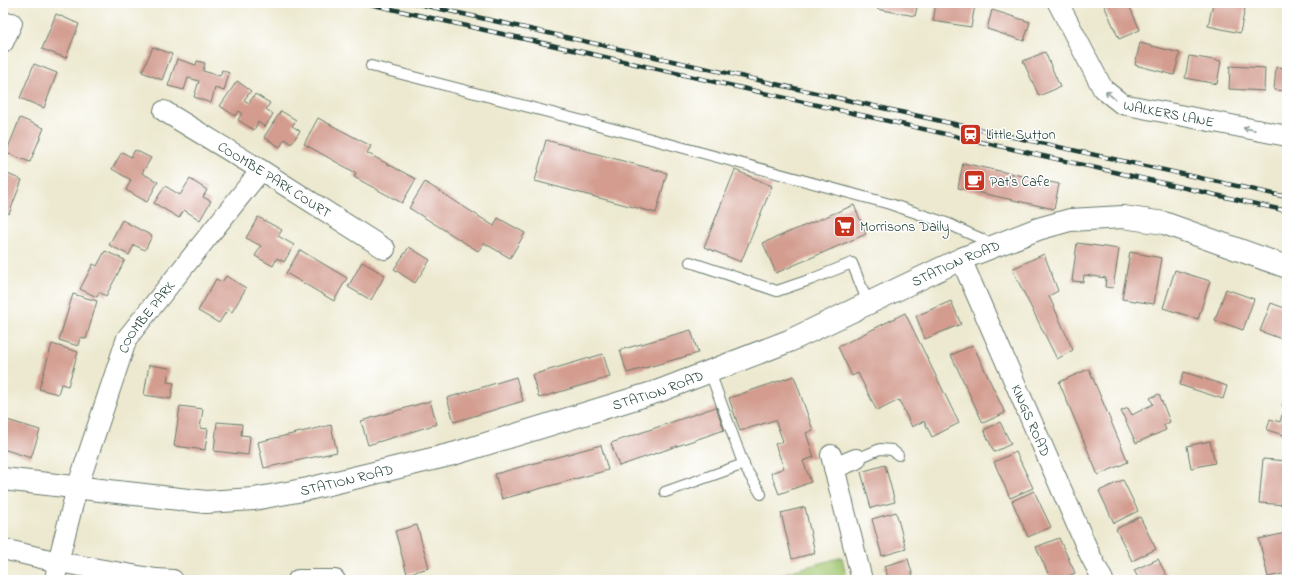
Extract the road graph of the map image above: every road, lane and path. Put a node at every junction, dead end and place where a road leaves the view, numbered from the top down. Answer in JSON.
{"nodes":[{"id":1,"x":1058,"y":3,"type":"edge"},
{"id":2,"x":12,"y":23,"type":"dead end"},
{"id":3,"x":3,"y":43,"type":"edge"},
{"id":4,"x":371,"y":66,"type":"dead end"},
{"id":5,"x":164,"y":111,"type":"dead end"},
{"id":6,"x":1287,"y":136,"type":"edge"},
{"id":7,"x":261,"y":170,"type":"junction"},
{"id":8,"x":992,"y":248,"type":"junction"},
{"id":9,"x":385,"y":249,"type":"dead end"},
{"id":10,"x":961,"y":260,"type":"junction"},
{"id":11,"x":690,"y":262,"type":"dead end"},
{"id":12,"x":1287,"y":267,"type":"edge"},
{"id":13,"x":868,"y":303,"type":"junction"},
{"id":14,"x":710,"y":372,"type":"junction"},
{"id":15,"x":898,"y":455,"type":"dead end"},
{"id":16,"x":856,"y":459,"type":"joint"},
{"id":17,"x":744,"y":464,"type":"junction"},
{"id":18,"x":3,"y":479,"type":"edge"},
{"id":19,"x":77,"y":488,"type":"junction"},
{"id":20,"x":665,"y":492,"type":"dead end"},
{"id":21,"x":762,"y":494,"type":"dead end"},
{"id":22,"x":3,"y":549,"type":"edge"},
{"id":23,"x":56,"y":571,"type":"edge"},
{"id":24,"x":162,"y":580,"type":"edge"},
{"id":25,"x":304,"y":580,"type":"edge"},
{"id":26,"x":335,"y":580,"type":"edge"},
{"id":27,"x":862,"y":580,"type":"edge"},
{"id":28,"x":1103,"y":580,"type":"edge"}],
"edges":[{"from":6,"to":1,"type":"street","name":"WALKERS LANE","one_way":true},
{"from":2,"to":3,"type":"street"},
{"from":4,"to":8,"type":"lane"},
{"from":5,"to":7,"type":"street","name":"COOMBE PARK COURT"},
{"from":7,"to":9,"type":"street","name":"COOMBE PARK COURT"},
{"from":7,"to":19,"type":"street","name":"COOMBE PARK"},
{"from":8,"to":10,"type":"main road","name":"STATION ROAD"},
{"from":8,"to":12,"type":"main road","name":"STATION ROAD"},
{"from":10,"to":13,"type":"main road","name":"STATION ROAD"},
{"from":10,"to":28,"type":"street","name":"KINGS ROAD"},
{"from":11,"to":13,"type":"lane"},
{"from":13,"to":14,"type":"main road","name":"STATION ROAD"},
{"from":14,"to":17,"type":"lane"},
{"from":14,"to":19,"type":"main road","name":"STATION ROAD"},
{"from":15,"to":16,"type":"lane"},
{"from":16,"to":27,"type":"street"},
{"from":17,"to":20,"type":"lane"},
{"from":17,"to":21,"type":"lane"},
{"from":18,"to":19,"type":"main road","name":"STATION ROAD"},
{"from":19,"to":23,"type":"street","name":"COOMBE PARK"},
{"from":22,"to":23,"type":"street"},
{"from":23,"to":24,"type":"street"},
{"from":25,"to":26,"type":"street"}]}
